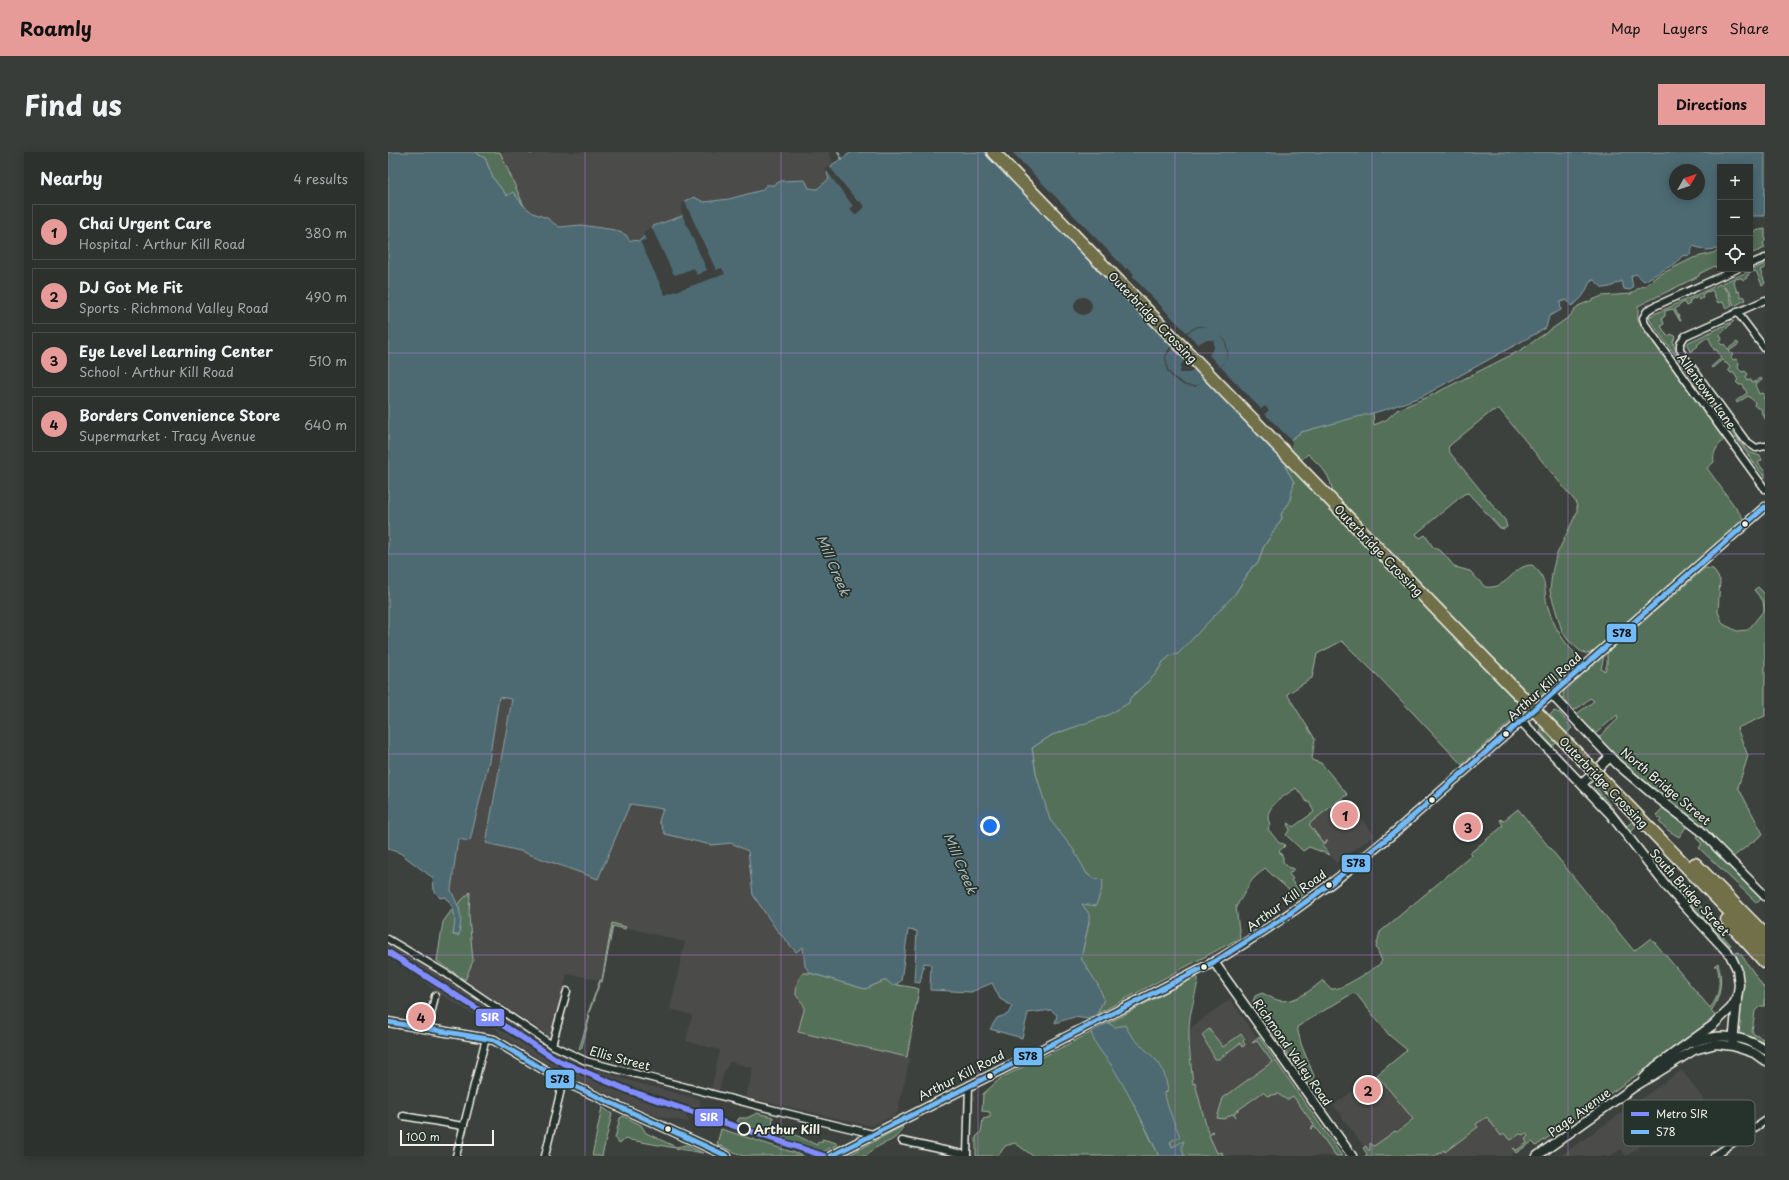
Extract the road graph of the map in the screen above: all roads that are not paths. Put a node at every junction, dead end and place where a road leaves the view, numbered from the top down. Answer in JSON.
{"nodes":[{"id":1,"x":993,"y":152,"type":"edge"},
{"id":2,"x":1003,"y":152,"type":"edge"},
{"id":3,"x":1765,"y":258,"type":"edge"},
{"id":4,"x":1753,"y":263,"type":"edge"},
{"id":5,"x":1730,"y":272,"type":"edge"},
{"id":6,"x":1136,"y":294,"type":"junction"},
{"id":7,"x":1765,"y":300,"type":"edge"},
{"id":8,"x":1737,"y":312,"type":"junction"},
{"id":9,"x":1765,"y":349,"type":"edge"},
{"id":10,"x":1765,"y":446,"type":"edge"},
{"id":11,"x":1765,"y":489,"type":"edge"},
{"id":12,"x":1765,"y":507,"type":"edge"},
{"id":13,"x":1552,"y":695,"type":"junction"},
{"id":14,"x":1522,"y":722,"type":"junction"},
{"id":15,"x":1610,"y":756,"type":"junction"},
{"id":16,"x":1582,"y":784,"type":"junction"},
{"id":17,"x":1653,"y":827,"type":"junction"},
{"id":18,"x":1673,"y":852,"type":"junction"},
{"id":19,"x":1716,"y":885,"type":"junction"},
{"id":20,"x":1765,"y":896,"type":"edge"},
{"id":21,"x":1765,"y":924,"type":"edge"},
{"id":22,"x":1765,"y":934,"type":"edge"},
{"id":23,"x":388,"y":939,"type":"edge"},
{"id":24,"x":1765,"y":948,"type":"edge"},
{"id":25,"x":1214,"y":962,"type":"junction"},
{"id":26,"x":1765,"y":962,"type":"edge"},
{"id":27,"x":567,"y":991,"type":"dead end"},
{"id":28,"x":435,"y":996,"type":"dead end"},
{"id":29,"x":1737,"y":998,"type":"junction"},
{"id":30,"x":388,"y":1022,"type":"edge"},
{"id":31,"x":428,"y":1029,"type":"junction"},
{"id":32,"x":486,"y":1038,"type":"junction"},
{"id":33,"x":1733,"y":1042,"type":"junction"},
{"id":34,"x":552,"y":1045,"type":"junction"},
{"id":35,"x":1765,"y":1050,"type":"edge"},
{"id":36,"x":1673,"y":1054,"type":"junction"},
{"id":37,"x":1765,"y":1061,"type":"edge"},
{"id":38,"x":563,"y":1081,"type":"junction"},
{"id":39,"x":969,"y":1085,"type":"junction"},
{"id":40,"x":1634,"y":1087,"type":"junction"},
{"id":41,"x":403,"y":1116,"type":"dead end"},
{"id":42,"x":1765,"y":1121,"type":"edge"},
{"id":43,"x":463,"y":1126,"type":"junction"},
{"id":44,"x":1755,"y":1128,"type":"edge"},
{"id":45,"x":873,"y":1134,"type":"junction"},
{"id":46,"x":902,"y":1141,"type":"dead end"},
{"id":47,"x":1729,"y":1146,"type":"edge"},
{"id":48,"x":456,"y":1156,"type":"edge"},
{"id":49,"x":545,"y":1156,"type":"edge"},
{"id":50,"x":727,"y":1156,"type":"edge"},
{"id":51,"x":831,"y":1156,"type":"edge"},
{"id":52,"x":968,"y":1156,"type":"edge"},
{"id":53,"x":1352,"y":1156,"type":"edge"},
{"id":54,"x":1537,"y":1156,"type":"edge"},
{"id":55,"x":1714,"y":1156,"type":"edge"}],
"edges":[{"from":1,"to":6,"type":"highway","name":"Outerbridge Crossing"},
{"from":2,"to":6,"type":"highway","name":"Outerbridge Crossing"},
{"from":3,"to":4,"type":"street"},
{"from":5,"to":11,"type":"street","name":"Allentown Lane"},
{"from":6,"to":17,"type":"highway","name":"Outerbridge Crossing"},
{"from":7,"to":8,"type":"street"},
{"from":8,"to":9,"type":"street"},
{"from":8,"to":10,"type":"street"},
{"from":12,"to":13,"type":"street","name":"Arthur Kill Road"},
{"from":13,"to":14,"type":"street","name":"Arthur Kill Road"},
{"from":13,"to":15,"type":"street","name":"North Bridge Street"},
{"from":14,"to":16,"type":"street","name":"South Bridge Street"},
{"from":14,"to":25,"type":"street","name":"Arthur Kill Road"},
{"from":15,"to":16,"type":"street"},
{"from":15,"to":20,"type":"street","name":"North Bridge Street"},
{"from":16,"to":29,"type":"street","name":"South Bridge Street"},
{"from":17,"to":18,"type":"highway","name":"Outerbridge Crossing"},
{"from":17,"to":19,"type":"highway","name":"Outerbridge Crossing"},
{"from":18,"to":24,"type":"highway","name":"Outerbridge Crossing"},
{"from":18,"to":26,"type":"highway"},
{"from":19,"to":21,"type":"highway"},
{"from":19,"to":22,"type":"highway","name":"Outerbridge Crossing"},
{"from":23,"to":34,"type":"street","name":"Ellis Street"},
{"from":25,"to":39,"type":"street","name":"Arthur Kill Road"},
{"from":25,"to":53,"type":"street","name":"Richmond Valley Road"},
{"from":27,"to":34,"type":"street"},
{"from":28,"to":31,"type":"street"},
{"from":29,"to":33,"type":"street","name":"South Bridge Street"},
{"from":29,"to":36,"type":"street"},
{"from":30,"to":31,"type":"street"},
{"from":31,"to":32,"type":"street"},
{"from":32,"to":38,"type":"street"},
{"from":32,"to":43,"type":"street"},
{"from":33,"to":35,"type":"street"},
{"from":33,"to":36,"type":"street","name":"Page Avenue"},
{"from":33,"to":37,"type":"street"},
{"from":33,"to":40,"type":"street","name":"Page Avenue"},
{"from":34,"to":45,"type":"street","name":"Ellis Street"},
{"from":36,"to":40,"type":"street","name":"Page Avenue"},
{"from":38,"to":49,"type":"street"},
{"from":38,"to":50,"type":"street"},
{"from":39,"to":45,"type":"street","name":"Arthur Kill Road"},
{"from":39,"to":52,"type":"street"},
{"from":40,"to":54,"type":"street","name":"Page Avenue"},
{"from":41,"to":43,"type":"street"},
{"from":42,"to":44,"type":"street"},
{"from":43,"to":48,"type":"street"},
{"from":45,"to":51,"type":"street","name":"Arthur Kill Road"},
{"from":46,"to":52,"type":"street"},
{"from":47,"to":55,"type":"street"}]}
